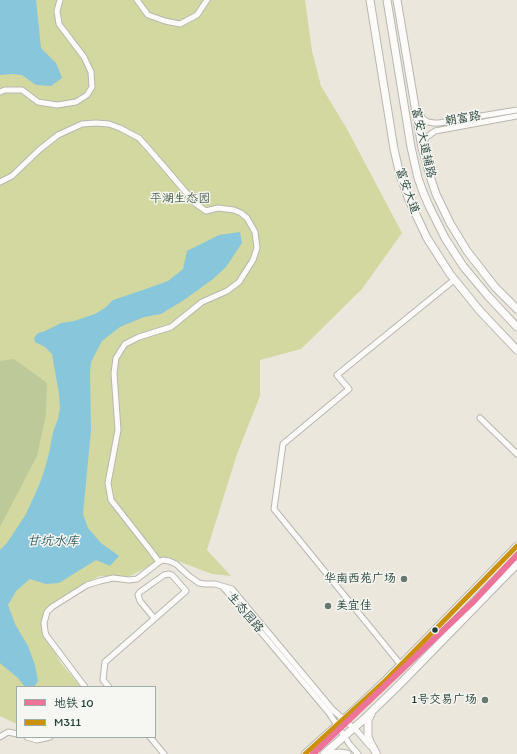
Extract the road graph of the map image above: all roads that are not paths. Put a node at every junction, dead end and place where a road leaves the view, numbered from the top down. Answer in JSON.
{"nodes":[{"id":1,"x":60,"y":0,"type":"edge"},
{"id":2,"x":137,"y":0,"type":"edge"},
{"id":3,"x":208,"y":0,"type":"edge"},
{"id":4,"x":370,"y":0,"type":"edge"},
{"id":5,"x":387,"y":0,"type":"edge"},
{"id":6,"x":397,"y":0,"type":"edge"},
{"id":7,"x":406,"y":52,"type":"junction"},
{"id":8,"x":0,"y":92,"type":"edge"},
{"id":9,"x":415,"y":107,"type":"junction"},
{"id":10,"x":517,"y":110,"type":"edge"},
{"id":11,"x":405,"y":112,"type":"junction"},
{"id":12,"x":517,"y":116,"type":"edge"},
{"id":13,"x":422,"y":148,"type":"junction"},
{"id":14,"x":0,"y":182,"type":"edge"},
{"id":15,"x":454,"y":280,"type":"junction"},
{"id":16,"x":517,"y":309,"type":"edge"},
{"id":17,"x":517,"y":327,"type":"edge"},
{"id":18,"x":517,"y":350,"type":"edge"},
{"id":19,"x":480,"y":418,"type":"dead end"},
{"id":20,"x":517,"y":454,"type":"edge"},
{"id":21,"x":517,"y":546,"type":"edge"},
{"id":22,"x":159,"y":562,"type":"junction"},
{"id":23,"x":517,"y":564,"type":"edge"},
{"id":24,"x":222,"y":586,"type":"junction"},
{"id":25,"x":154,"y":618,"type":"junction"},
{"id":26,"x":401,"y":665,"type":"junction"},
{"id":27,"x":84,"y":686,"type":"edge"},
{"id":28,"x":108,"y":686,"type":"edge"},
{"id":29,"x":372,"y":711,"type":"junction"},
{"id":30,"x":343,"y":720,"type":"junction"},
{"id":31,"x":337,"y":725,"type":"junction"},
{"id":32,"x":353,"y":728,"type":"junction"},
{"id":33,"x":16,"y":734,"type":"edge"},
{"id":34,"x":344,"y":736,"type":"junction"},
{"id":35,"x":0,"y":737,"type":"edge"},
{"id":36,"x":30,"y":738,"type":"edge"},
{"id":37,"x":46,"y":738,"type":"edge"},
{"id":38,"x":151,"y":738,"type":"edge"},
{"id":39,"x":164,"y":754,"type":"edge"},
{"id":40,"x":305,"y":754,"type":"edge"},
{"id":41,"x":324,"y":754,"type":"edge"},
{"id":42,"x":331,"y":754,"type":"edge"},
{"id":43,"x":347,"y":754,"type":"edge"},
{"id":44,"x":358,"y":754,"type":"edge"},
{"id":45,"x":376,"y":754,"type":"edge"}],
"edges":[{"from":1,"to":8,"type":"street"},
{"from":2,"to":3,"type":"street"},
{"from":4,"to":15,"type":"main road","name":"富安大道"},
{"from":5,"to":11,"type":"main road","name":"富安大道"},
{"from":6,"to":7,"type":"main road","name":"富安大道辅路"},
{"from":7,"to":9,"type":"main road","name":"富安大道辅路"},
{"from":7,"to":11,"type":"main road"},
{"from":9,"to":10,"type":"street","name":"朝富路"},
{"from":9,"to":13,"type":"main road","name":"富安大道辅路"},
{"from":11,"to":17,"type":"main road","name":"富安大道"},
{"from":12,"to":13,"type":"street","name":"朝富路"},
{"from":13,"to":16,"type":"main road","name":"富安大道辅路"},
{"from":14,"to":22,"type":"street"},
{"from":15,"to":18,"type":"main road","name":"富安大道"},
{"from":15,"to":26,"type":"street"},
{"from":19,"to":20,"type":"street"},
{"from":21,"to":26,"type":"main road"},
{"from":22,"to":24,"type":"street"},
{"from":22,"to":27,"type":"street"},
{"from":23,"to":29,"type":"main road"},
{"from":24,"to":30,"type":"street","name":"生态园路"},
{"from":24,"to":31,"type":"street","name":"生态园路"},
{"from":25,"to":25,"type":"street"},
{"from":25,"to":28,"type":"street"},
{"from":26,"to":30,"type":"main road"},
{"from":29,"to":32,"type":"main road"},
{"from":29,"to":45,"type":"main road"},
{"from":30,"to":31,"type":"main road"},
{"from":30,"to":32,"type":"street","name":"生态园路"},
{"from":31,"to":34,"type":"street","name":"生态园路"},
{"from":31,"to":40,"type":"main road"},
{"from":32,"to":34,"type":"main road"},
{"from":32,"to":45,"type":"street","name":"生态园路"},
{"from":33,"to":35,"type":"street"},
{"from":34,"to":41,"type":"main road"},
{"from":34,"to":44,"type":"street","name":"生态园路"},
{"from":36,"to":37,"type":"street"},
{"from":38,"to":39,"type":"street"},
{"from":42,"to":43,"type":"main road"}]}
